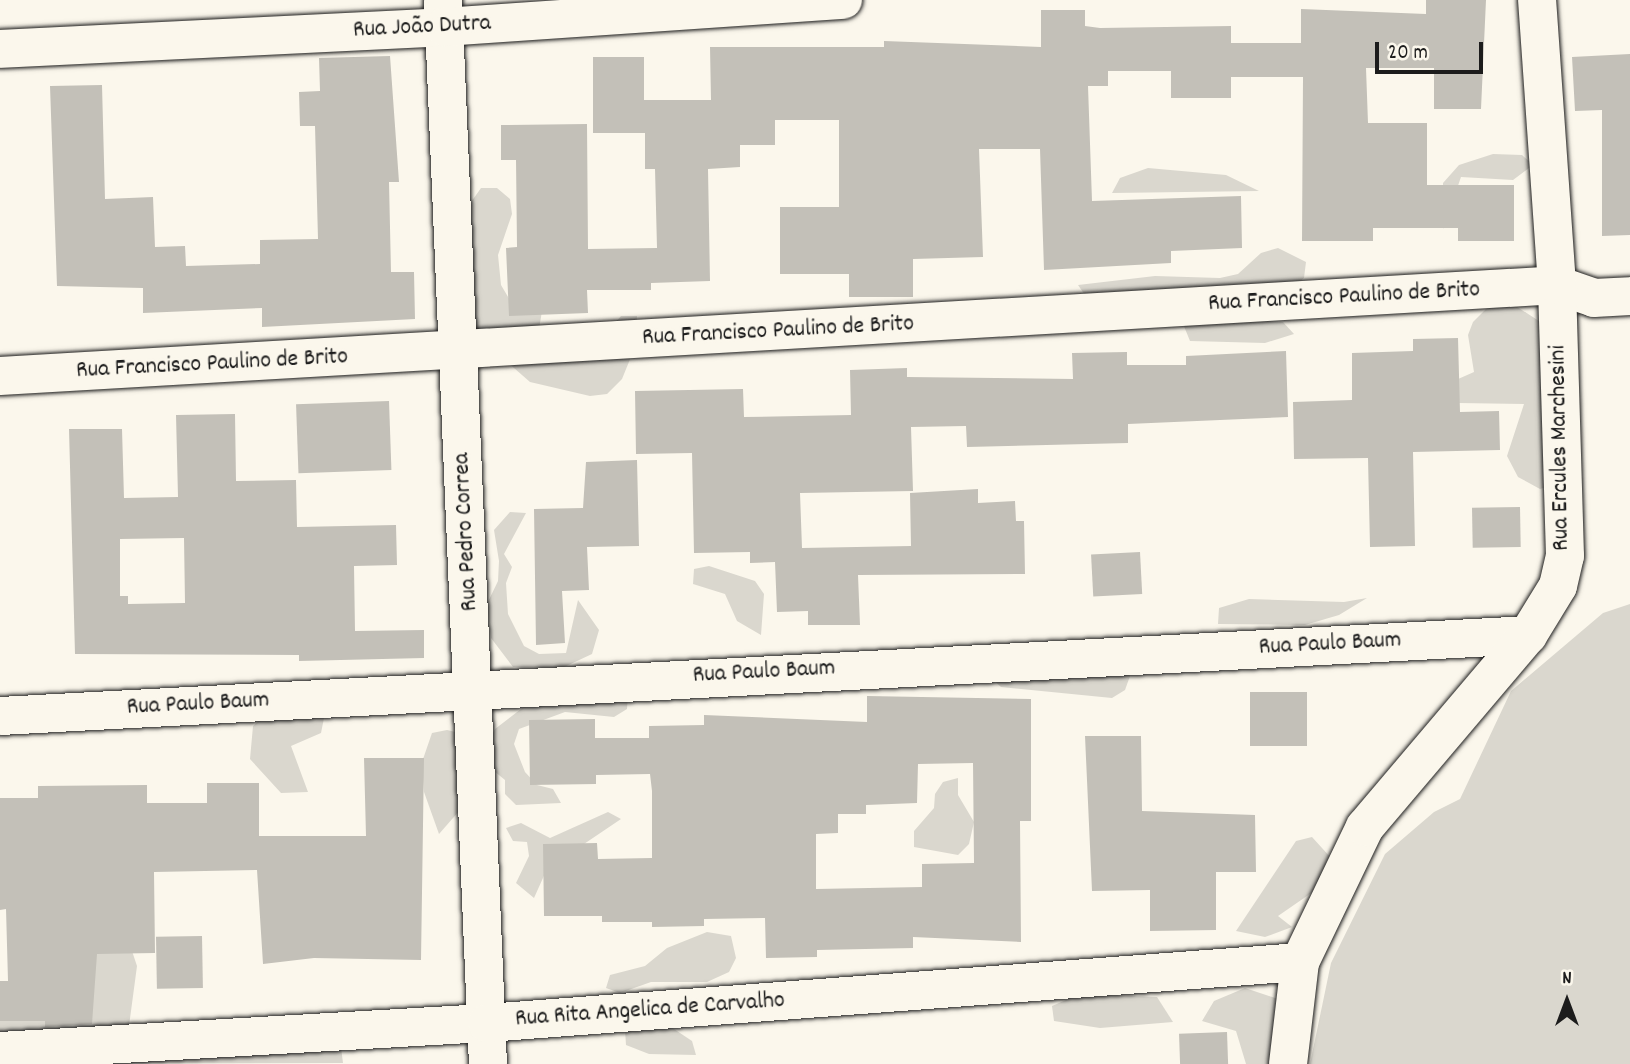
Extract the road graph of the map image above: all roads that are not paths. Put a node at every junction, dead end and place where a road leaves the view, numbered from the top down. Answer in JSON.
{"nodes":[{"id":1,"x":843,"y":0,"type":"edge"},
{"id":2,"x":1537,"y":0,"type":"edge"},
{"id":3,"x":444,"y":14,"type":"edge"},
{"id":4,"x":0,"y":49,"type":"edge"},
{"id":5,"x":1557,"y":285,"type":"junction"},
{"id":6,"x":1630,"y":296,"type":"edge"},
{"id":7,"x":458,"y":352,"type":"junction"},
{"id":8,"x":0,"y":376,"type":"edge"},
{"id":9,"x":1528,"y":635,"type":"junction"},
{"id":10,"x":475,"y":688,"type":"junction"},
{"id":11,"x":0,"y":716,"type":"edge"},
{"id":12,"x":1300,"y":962,"type":"junction"},
{"id":13,"x":487,"y":1023,"type":"junction"},
{"id":14,"x":0,"y":1051,"type":"edge"},
{"id":15,"x":488,"y":1064,"type":"edge"},
{"id":16,"x":1288,"y":1064,"type":"edge"}],
"edges":[{"from":1,"to":3,"type":"street","name":"Rua João Dutra"},
{"from":2,"to":5,"type":"street","name":"Rua Ercules Marchesini"},
{"from":3,"to":4,"type":"street","name":"Rua João Dutra"},
{"from":3,"to":7,"type":"street","name":"Rua Pedro Correa"},
{"from":5,"to":6,"type":"street"},
{"from":5,"to":7,"type":"street","name":"Rua Francisco Paulino de Brito"},
{"from":5,"to":9,"type":"street","name":"Rua Ercules Marchesini"},
{"from":7,"to":8,"type":"street","name":"Rua Francisco Paulino de Brito"},
{"from":7,"to":10,"type":"street","name":"Rua Pedro Correa"},
{"from":9,"to":10,"type":"street","name":"Rua Paulo Baum"},
{"from":9,"to":12,"type":"street","name":"Rua Ercules Marchesini"},
{"from":10,"to":11,"type":"street","name":"Rua Paulo Baum"},
{"from":10,"to":13,"type":"street","name":"Rua Pedro Correa"},
{"from":12,"to":13,"type":"street","name":"Rua Rita Angelica de Carvalho"},
{"from":12,"to":16,"type":"street","name":"Rua Ercules Marchesini"},
{"from":13,"to":14,"type":"street","name":"Rua Rita Angelica de Carvalho"},
{"from":13,"to":15,"type":"street","name":"Rua Pedro Correa"}]}
